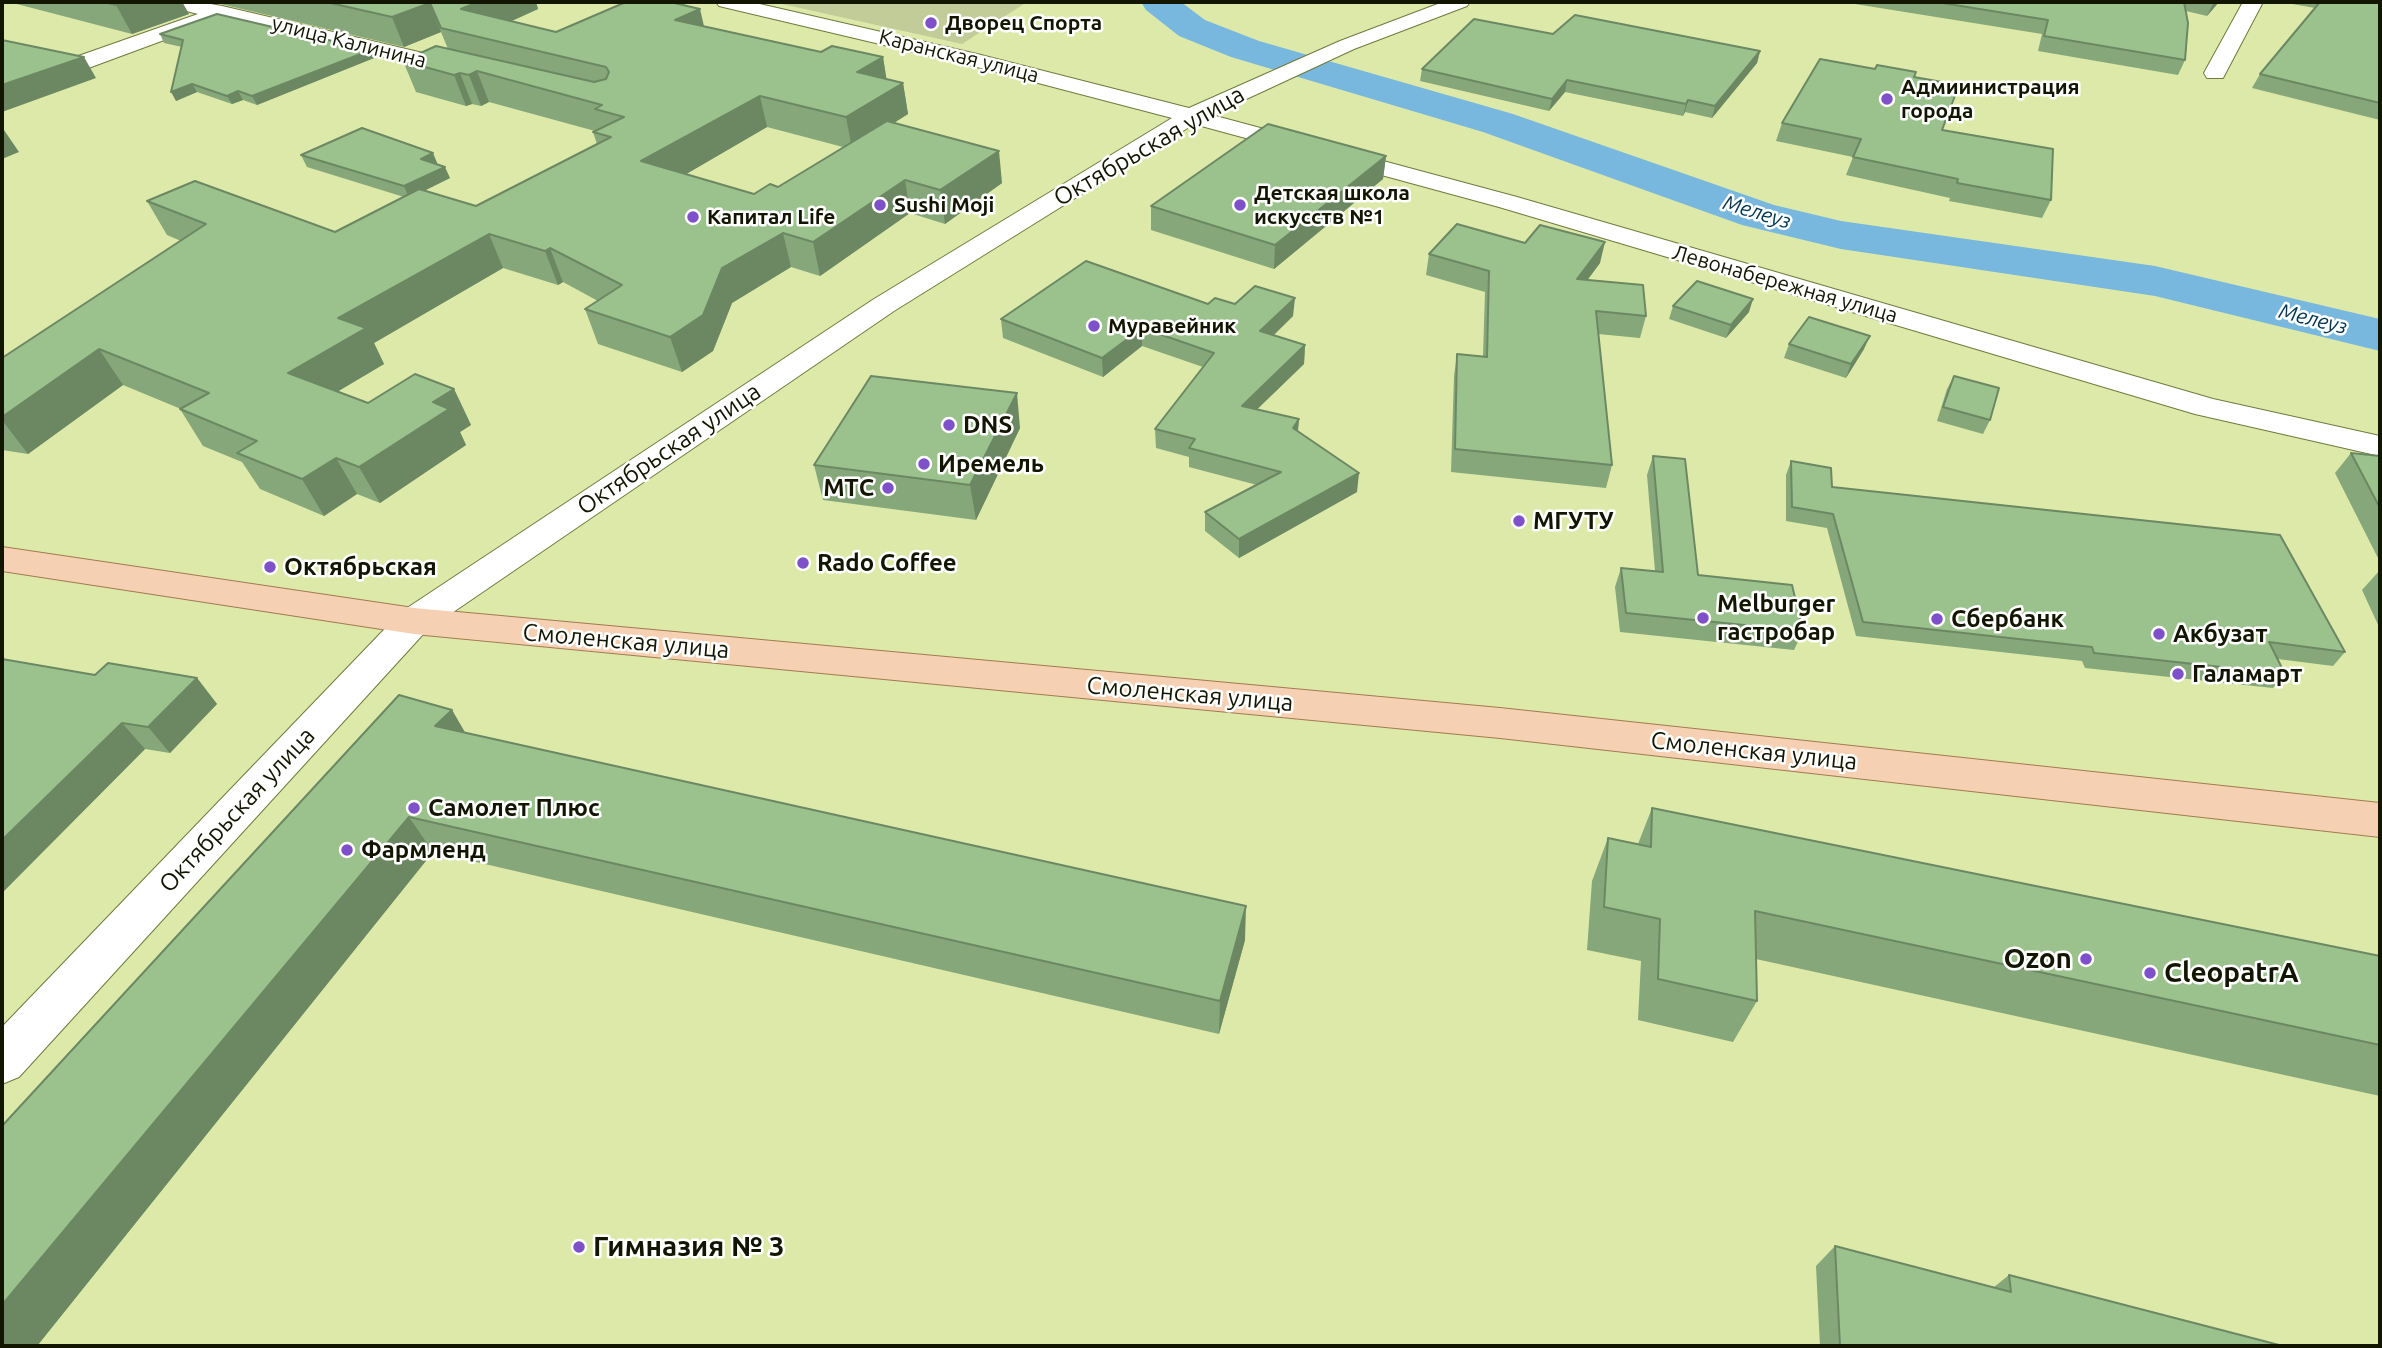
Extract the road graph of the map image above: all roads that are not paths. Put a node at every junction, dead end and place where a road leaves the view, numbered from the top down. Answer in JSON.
{"nodes":[{"id":1,"x":174,"y":2,"type":"edge"},
{"id":2,"x":250,"y":2,"type":"edge"},
{"id":3,"x":726,"y":2,"type":"edge"},
{"id":4,"x":1460,"y":2,"type":"edge"},
{"id":5,"x":2245,"y":3,"type":"edge"},
{"id":6,"x":222,"y":12,"type":"junction"},
{"id":7,"x":75,"y":65,"type":"dead end"},
{"id":8,"x":2215,"y":73,"type":"dead end"},
{"id":9,"x":486,"y":75,"type":"edge"},
{"id":10,"x":1191,"y":116,"type":"junction"},
{"id":11,"x":2380,"y":446,"type":"edge"},
{"id":12,"x":2,"y":559,"type":"edge"},
{"id":13,"x":415,"y":621,"type":"junction"},
{"id":14,"x":2380,"y":820,"type":"edge"},
{"id":15,"x":2,"y":1061,"type":"edge"}],
"edges":[{"from":1,"to":6,"type":"street","name":"улица Калинина"},
{"from":2,"to":6,"type":"street"},
{"from":3,"to":10,"type":"street","name":"Каранская улица"},
{"from":4,"to":10,"type":"street","name":"Октябрьская улица"},
{"from":5,"to":8,"type":"street"},
{"from":6,"to":7,"type":"street"},
{"from":6,"to":9,"type":"street","name":"улица Калинина"},
{"from":10,"to":11,"type":"street","name":"Левонабережная улица"},
{"from":10,"to":13,"type":"street","name":"Октябрьская улица"},
{"from":12,"to":13,"type":"main road","name":"Смоленская улица"},
{"from":13,"to":14,"type":"main road","name":"Смоленская улица"},
{"from":13,"to":15,"type":"street","name":"Октябрьская улица"}]}
